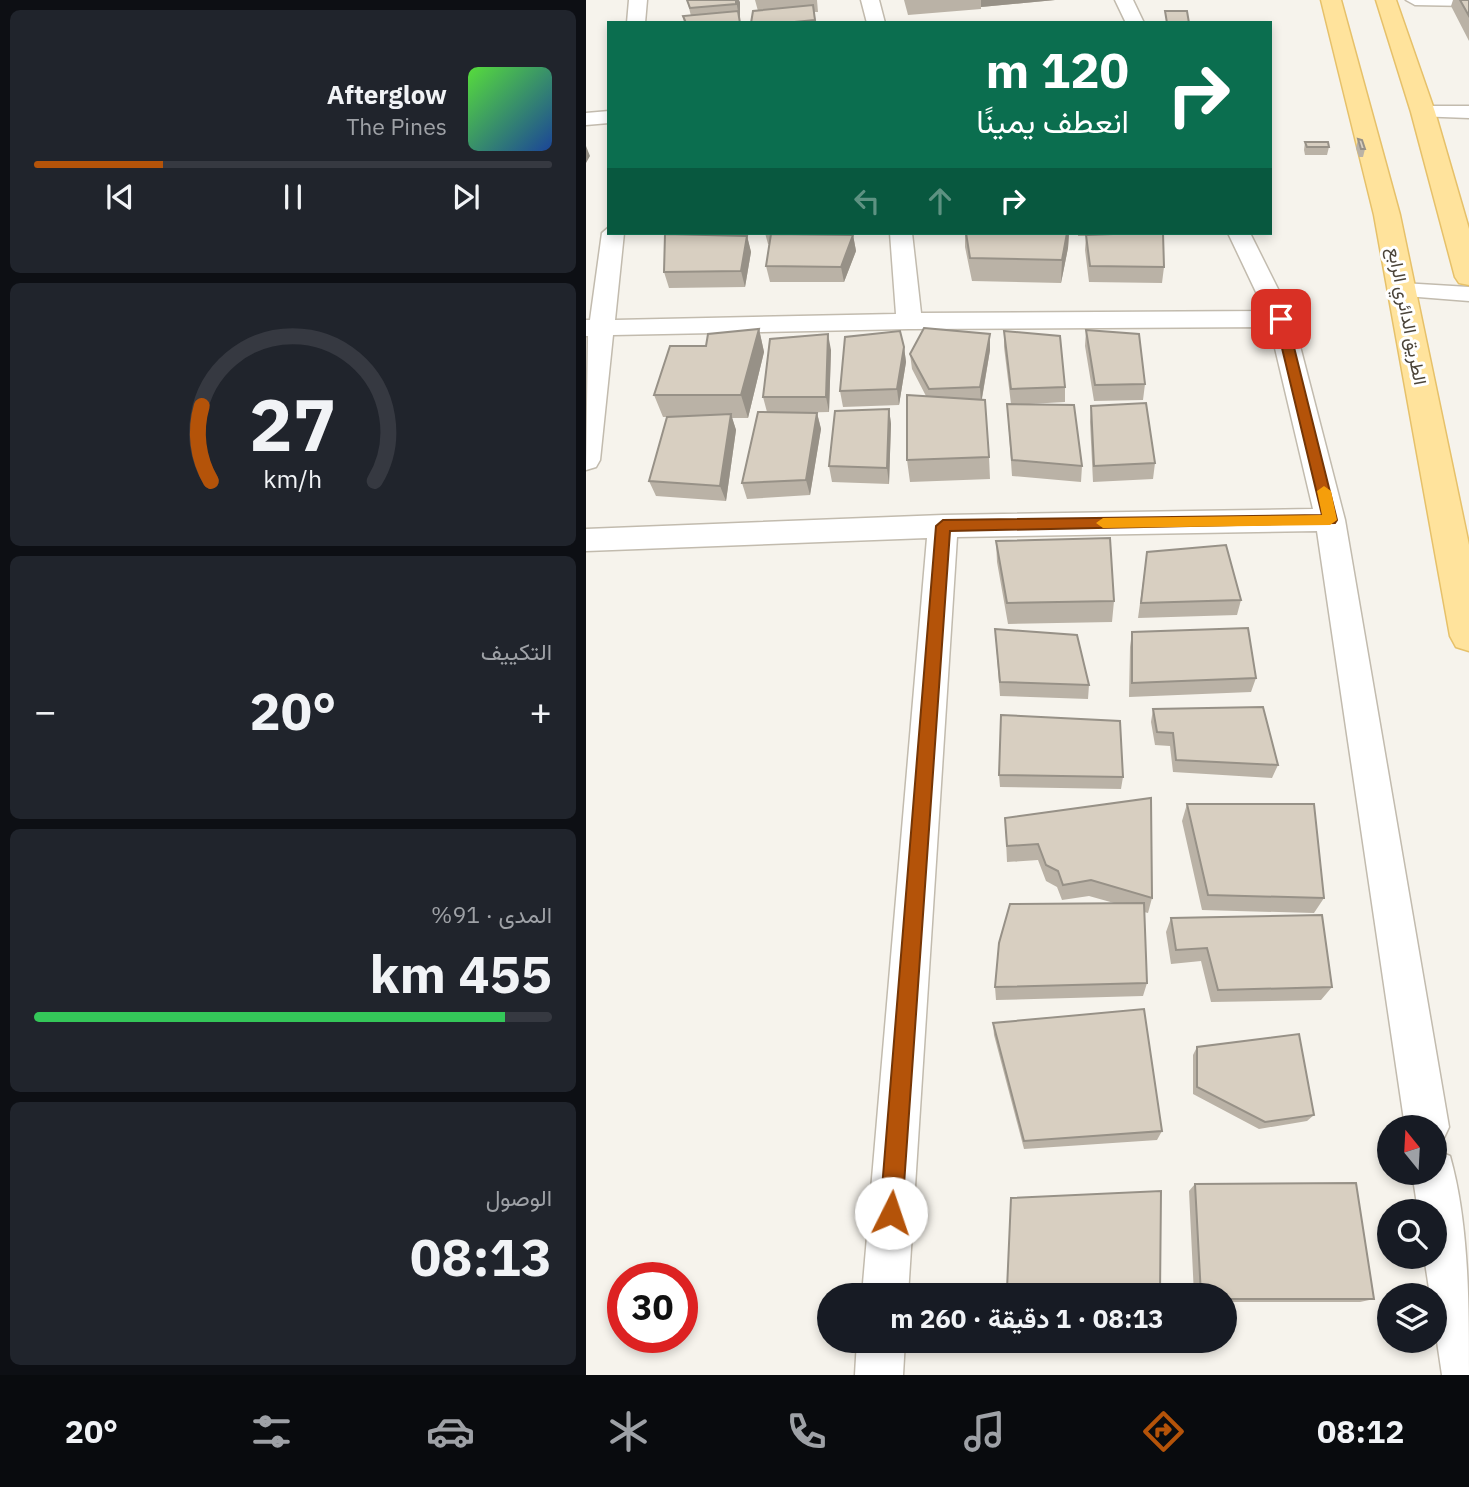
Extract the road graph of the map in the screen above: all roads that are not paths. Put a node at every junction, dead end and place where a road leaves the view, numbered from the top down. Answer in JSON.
{"nodes":[{"id":1,"x":638,"y":0,"type":"edge"},
{"id":2,"x":870,"y":0,"type":"edge"},
{"id":3,"x":1124,"y":0,"type":"edge"},
{"id":4,"x":1331,"y":0,"type":"edge"},
{"id":5,"x":1386,"y":0,"type":"edge"},
{"id":6,"x":1415,"y":0,"type":"edge"},
{"id":7,"x":1469,"y":1,"type":"edge"},
{"id":8,"x":636,"y":21,"type":"edge"},
{"id":9,"x":875,"y":21,"type":"edge"},
{"id":10,"x":1134,"y":21,"type":"edge"},
{"id":11,"x":1423,"y":112,"type":"junction"},
{"id":12,"x":1469,"y":112,"type":"edge"},
{"id":13,"x":607,"y":117,"type":"edge"},
{"id":14,"x":586,"y":119,"type":"edge"},
{"id":15,"x":613,"y":235,"type":"edge"},
{"id":16,"x":901,"y":235,"type":"edge"},
{"id":17,"x":1240,"y":235,"type":"edge"},
{"id":18,"x":1469,"y":277,"type":"edge"},
{"id":19,"x":1402,"y":290,"type":"junction"},
{"id":20,"x":1469,"y":294,"type":"edge"},
{"id":21,"x":1281,"y":319,"type":"junction"},
{"id":22,"x":909,"y":321,"type":"junction"},
{"id":23,"x":594,"y":328,"type":"edge"},
{"id":24,"x":586,"y":460,"type":"edge"},
{"id":25,"x":1330,"y":520,"type":"junction"},
{"id":26,"x":943,"y":526,"type":"junction"},
{"id":27,"x":586,"y":540,"type":"edge"},
{"id":28,"x":1469,"y":636,"type":"edge"},
{"id":29,"x":1425,"y":1115,"type":"edge"},
{"id":30,"x":1436,"y":1185,"type":"edge"},
{"id":31,"x":886,"y":1283,"type":"edge"},
{"id":32,"x":880,"y":1353,"type":"edge"},
{"id":33,"x":879,"y":1375,"type":"edge"},
{"id":34,"x":1466,"y":1375,"type":"edge"}],
"edges":[{"from":1,"to":8,"type":"street"},
{"from":2,"to":9,"type":"street"},
{"from":3,"to":10,"type":"street"},
{"from":4,"to":19,"type":"main road","name":"الطريق الدائري الرابع"},
{"from":5,"to":11,"type":"main road"},
{"from":6,"to":7,"type":"street"},
{"from":11,"to":12,"type":"street"},
{"from":11,"to":18,"type":"main road"},
{"from":13,"to":14,"type":"street"},
{"from":15,"to":23,"type":"street"},
{"from":16,"to":22,"type":"street"},
{"from":17,"to":21,"type":"street"},
{"from":19,"to":20,"type":"street"},
{"from":19,"to":28,"type":"main road","name":"الطريق الدائري الرابع"},
{"from":21,"to":22,"type":"street"},
{"from":21,"to":25,"type":"street"},
{"from":22,"to":23,"type":"street"},
{"from":23,"to":24,"type":"street"},
{"from":25,"to":26,"type":"street"},
{"from":25,"to":29,"type":"street"},
{"from":26,"to":27,"type":"street"},
{"from":26,"to":31,"type":"street"},
{"from":30,"to":34,"type":"street"},
{"from":32,"to":33,"type":"street"}]}
